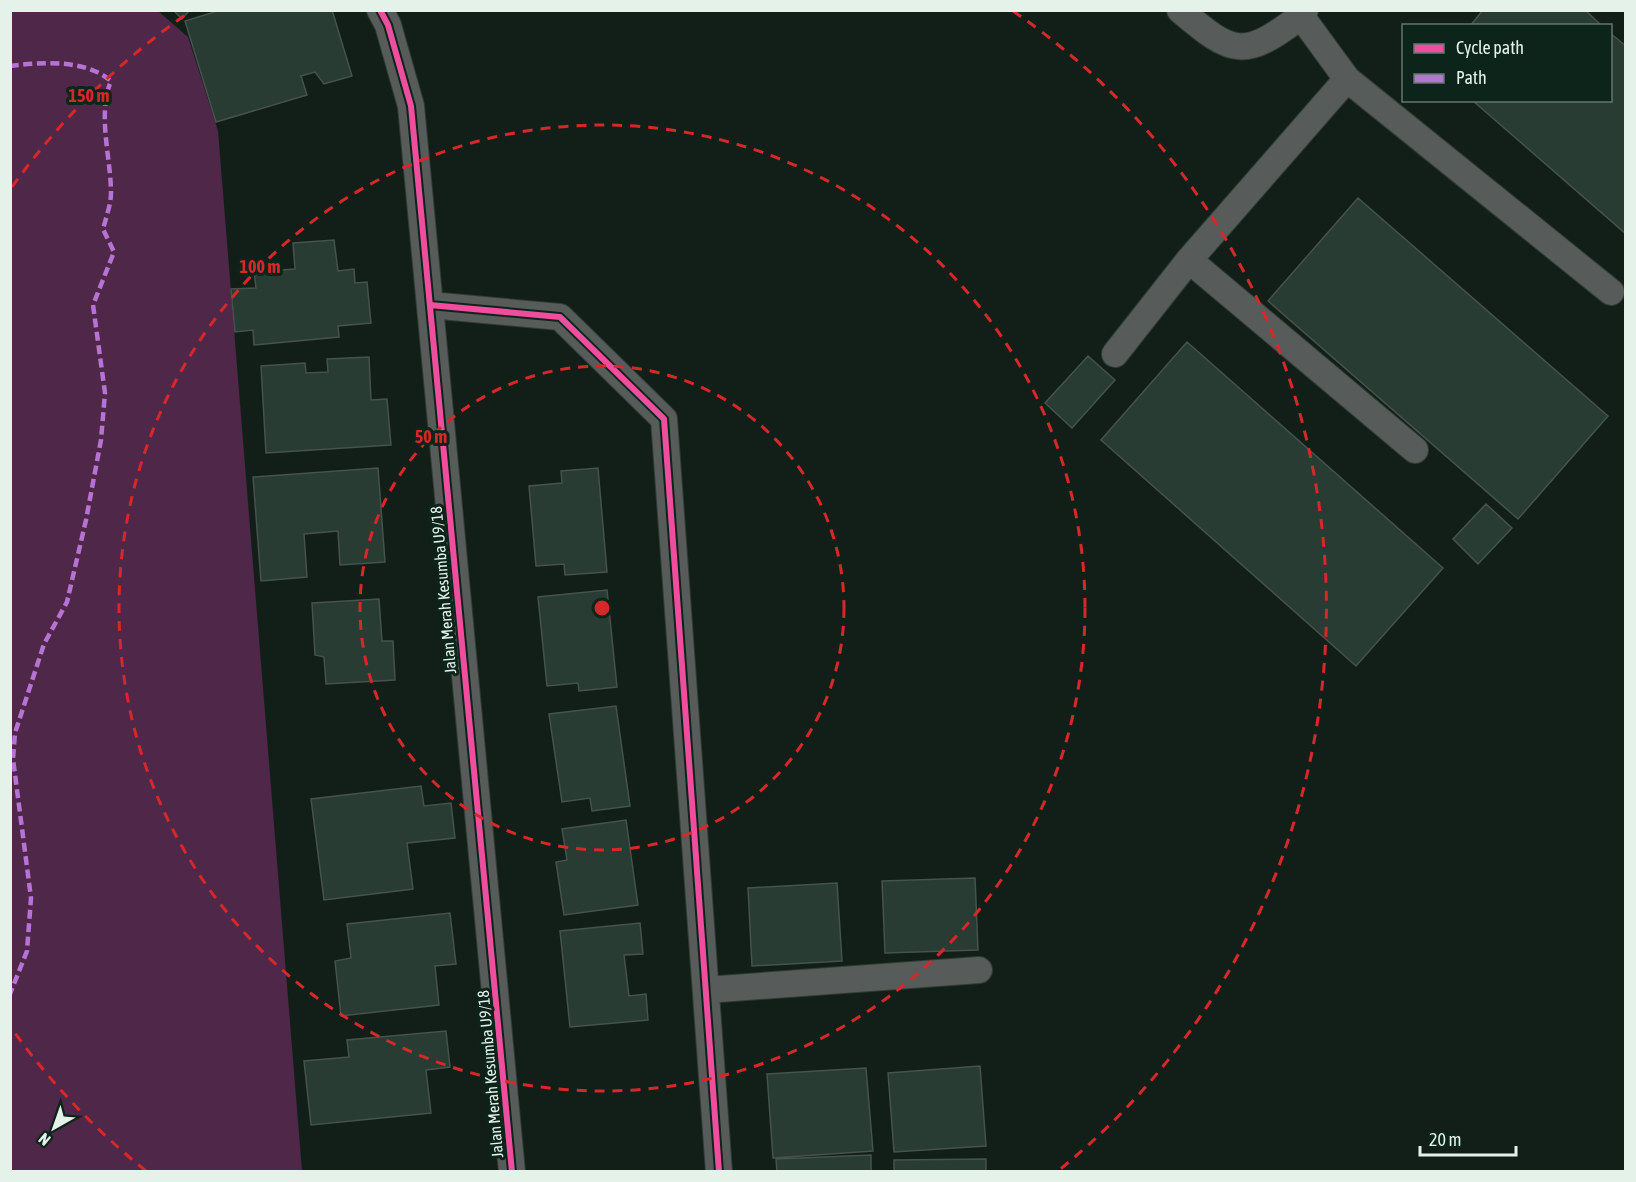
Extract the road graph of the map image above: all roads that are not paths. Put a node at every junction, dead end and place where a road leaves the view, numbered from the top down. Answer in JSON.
{"nodes":[{"id":1,"x":380,"y":10,"type":"edge"},
{"id":2,"x":1180,"y":10,"type":"edge"},
{"id":3,"x":1303,"y":13,"type":"edge"},
{"id":4,"x":1347,"y":79,"type":"junction"},
{"id":5,"x":1189,"y":260,"type":"junction"},
{"id":6,"x":1611,"y":292,"type":"dead end"},
{"id":7,"x":430,"y":305,"type":"junction"},
{"id":8,"x":1114,"y":354,"type":"dead end"},
{"id":9,"x":1415,"y":450,"type":"dead end"},
{"id":10,"x":979,"y":970,"type":"dead end"},
{"id":11,"x":706,"y":990,"type":"junction"},
{"id":12,"x":512,"y":1172,"type":"edge"},
{"id":13,"x":719,"y":1172,"type":"edge"}],
"edges":[{"from":1,"to":7,"type":"street","name":"Jalan Merah Kesumba U9/18"},
{"from":2,"to":3,"type":"street"},
{"from":3,"to":4,"type":"street"},
{"from":4,"to":5,"type":"street"},
{"from":4,"to":6,"type":"street"},
{"from":5,"to":8,"type":"street"},
{"from":5,"to":9,"type":"street"},
{"from":7,"to":11,"type":"street"},
{"from":7,"to":12,"type":"street","name":"Jalan Merah Kesumba U9/18"},
{"from":10,"to":11,"type":"street"},
{"from":11,"to":13,"type":"street"}]}
